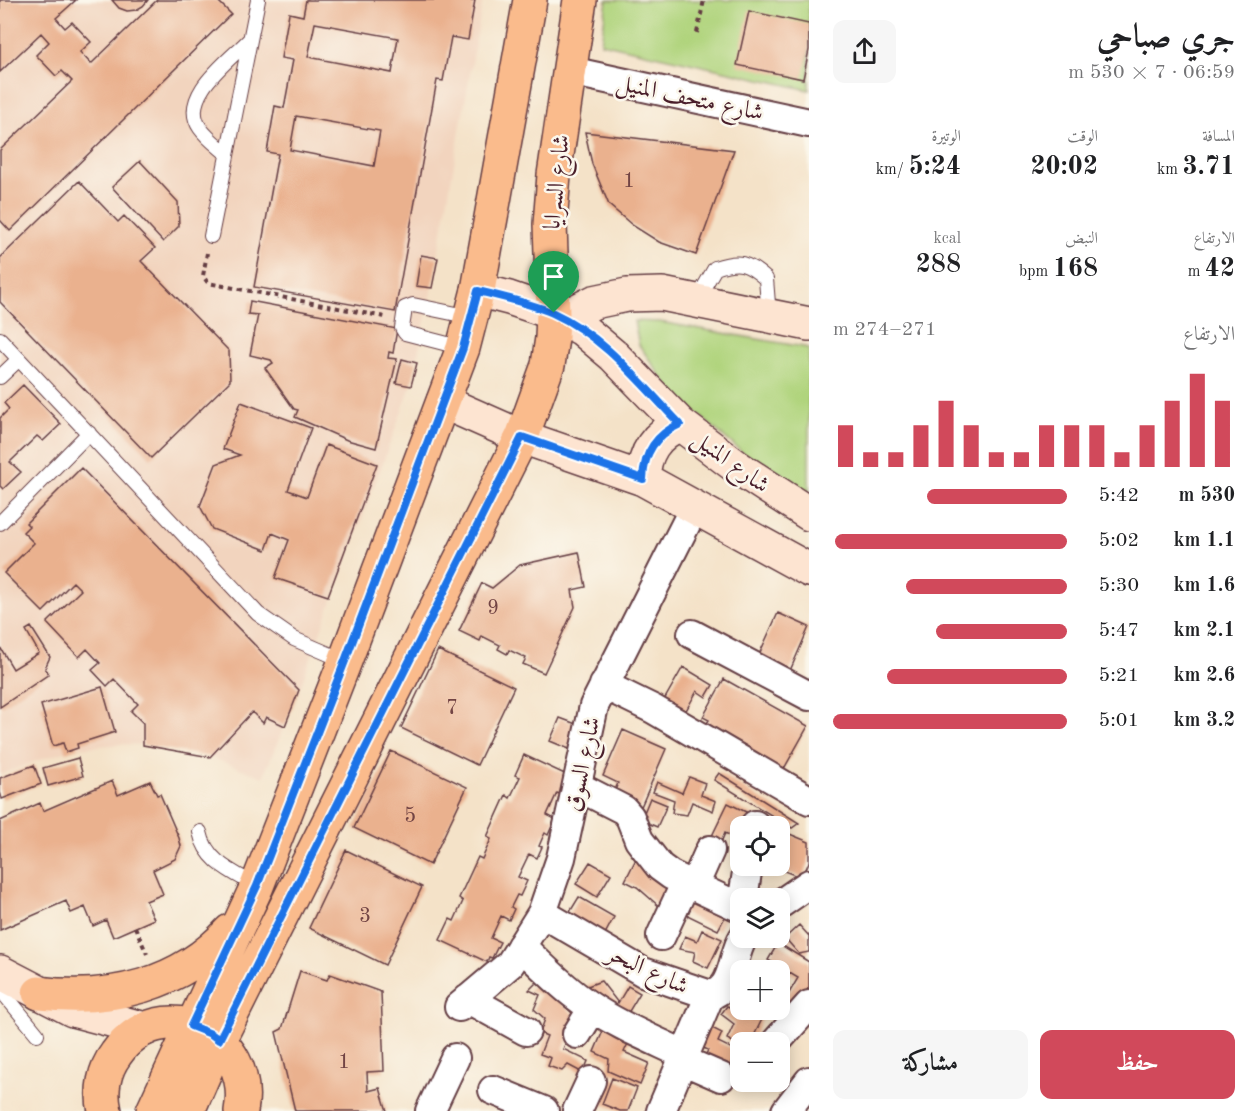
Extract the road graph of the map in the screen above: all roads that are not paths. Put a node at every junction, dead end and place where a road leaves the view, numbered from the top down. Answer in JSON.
{"nodes":[{"id":1,"x":258,"y":0,"type":"edge"},
{"id":2,"x":530,"y":0,"type":"edge"},
{"id":3,"x":580,"y":0,"type":"edge"},
{"id":4,"x":250,"y":40,"type":"junction"},
{"id":5,"x":570,"y":71,"type":"junction"},
{"id":6,"x":809,"y":123,"type":"edge"},
{"id":7,"x":227,"y":154,"type":"junction"},
{"id":8,"x":211,"y":236,"type":"road end"},
{"id":9,"x":696,"y":301,"type":"junction"},
{"id":10,"x":558,"y":316,"type":"junction"},
{"id":11,"x":769,"y":316,"type":"junction"},
{"id":12,"x":471,"y":319,"type":"junction"},
{"id":13,"x":809,"y":324,"type":"edge"},
{"id":14,"x":0,"y":339,"type":"edge"},
{"id":15,"x":19,"y":359,"type":"junction"},
{"id":16,"x":0,"y":377,"type":"edge"},
{"id":17,"x":443,"y":402,"type":"junction"},
{"id":18,"x":680,"y":424,"type":"junction"},
{"id":19,"x":89,"y":432,"type":"junction"},
{"id":20,"x":522,"y":437,"type":"junction"},
{"id":21,"x":643,"y":479,"type":"junction"},
{"id":22,"x":694,"y":508,"type":"junction"},
{"id":23,"x":809,"y":514,"type":"edge"},
{"id":24,"x":0,"y":523,"type":"edge"},
{"id":25,"x":809,"y":570,"type":"edge"},
{"id":26,"x":692,"y":634,"type":"dead end"},
{"id":27,"x":345,"y":661,"type":"junction"},
{"id":28,"x":604,"y":685,"type":"junction"},
{"id":29,"x":809,"y":696,"type":"edge"},
{"id":30,"x":577,"y":786,"type":"junction"},
{"id":31,"x":809,"y":800,"type":"edge"},
{"id":32,"x":200,"y":832,"type":"dead end"},
{"id":33,"x":710,"y":850,"type":"dead end"},
{"id":34,"x":690,"y":884,"type":"junction"},
{"id":35,"x":809,"y":884,"type":"edge"},
{"id":36,"x":257,"y":886,"type":"junction"},
{"id":37,"x":790,"y":897,"type":"edge"},
{"id":38,"x":730,"y":903,"type":"edge"},
{"id":39,"x":542,"y":913,"type":"junction"},
{"id":40,"x":241,"y":919,"type":"junction"},
{"id":41,"x":661,"y":936,"type":"dead end"},
{"id":42,"x":521,"y":946,"type":"junction"},
{"id":43,"x":739,"y":948,"type":"edge"},
{"id":44,"x":0,"y":972,"type":"edge"},
{"id":45,"x":0,"y":989,"type":"edge"},
{"id":46,"x":39,"y":993,"type":"junction"},
{"id":47,"x":710,"y":995,"type":"junction"},
{"id":48,"x":809,"y":1005,"type":"edge"},
{"id":49,"x":593,"y":1008,"type":"junction"},
{"id":50,"x":145,"y":1029,"type":"junction"},
{"id":51,"x":526,"y":1031,"type":"dead end"},
{"id":52,"x":785,"y":1032,"type":"edge"},
{"id":53,"x":205,"y":1033,"type":"junction"},
{"id":54,"x":37,"y":1034,"type":"dead end"},
{"id":55,"x":577,"y":1034,"type":"dead end"},
{"id":56,"x":455,"y":1058,"type":"dead end"},
{"id":57,"x":683,"y":1058,"type":"junction"},
{"id":58,"x":721,"y":1077,"type":"dead end"},
{"id":59,"x":809,"y":1081,"type":"edge"},
{"id":60,"x":591,"y":1082,"type":"dead end"},
{"id":61,"x":493,"y":1090,"type":"dead end"},
{"id":62,"x":247,"y":1102,"type":"edge"},
{"id":63,"x":105,"y":1111,"type":"edge"},
{"id":64,"x":153,"y":1111,"type":"edge"},
{"id":65,"x":188,"y":1111,"type":"edge"},
{"id":66,"x":430,"y":1111,"type":"edge"},
{"id":67,"x":544,"y":1111,"type":"edge"},
{"id":68,"x":577,"y":1111,"type":"edge"},
{"id":69,"x":661,"y":1111,"type":"edge"},
{"id":70,"x":786,"y":1111,"type":"edge"}],
"edges":[{"from":1,"to":4,"type":"lane"},
{"from":2,"to":12,"type":"main road","name":"شارع السرايا"},
{"from":3,"to":5,"type":"main road","name":"شارع السرايا"},
{"from":4,"to":7,"type":"lane"},
{"from":4,"to":7,"type":"lane"},
{"from":5,"to":6,"type":"street","name":"شارع متحف المنيل"},
{"from":5,"to":10,"type":"main road","name":"شارع السرايا"},
{"from":7,"to":8,"type":"lane"},
{"from":9,"to":10,"type":"street"},
{"from":9,"to":11,"type":"street"},
{"from":9,"to":11,"type":"lane"},
{"from":10,"to":12,"type":"street","name":"شارع المنيل"},
{"from":10,"to":18,"type":"street","name":"شارع المنيل"},
{"from":10,"to":20,"type":"main road","name":"شارع السرايا"},
{"from":11,"to":13,"type":"street"},
{"from":12,"to":12,"type":"lane"},
{"from":12,"to":17,"type":"main road","name":"شارع السرايا"},
{"from":14,"to":15,"type":"lane"},
{"from":15,"to":16,"type":"lane"},
{"from":15,"to":19,"type":"lane"},
{"from":17,"to":20,"type":"street"},
{"from":17,"to":27,"type":"main road","name":"شارع السرايا"},
{"from":18,"to":21,"type":"street"},
{"from":18,"to":23,"type":"street","name":"شارع المنيل"},
{"from":19,"to":24,"type":"lane"},
{"from":19,"to":27,"type":"lane"},
{"from":20,"to":21,"type":"street"},
{"from":20,"to":53,"type":"main road","name":"شارع السرايا"},
{"from":21,"to":22,"type":"street"},
{"from":22,"to":25,"type":"street"},
{"from":22,"to":28,"type":"street","name":"شارع السوق"},
{"from":26,"to":29,"type":"street"},
{"from":27,"to":36,"type":"main road","name":"شارع السرايا"},
{"from":28,"to":30,"type":"street","name":"شارع السوق"},
{"from":28,"to":31,"type":"street"},
{"from":30,"to":34,"type":"street"},
{"from":30,"to":39,"type":"street","name":"شارع السوق"},
{"from":32,"to":36,"type":"lane"},
{"from":33,"to":34,"type":"street"},
{"from":34,"to":38,"type":"street"},
{"from":34,"to":41,"type":"street"},
{"from":35,"to":37,"type":"street"},
{"from":36,"to":40,"type":"main road","name":"شارع السرايا"},
{"from":39,"to":42,"type":"street","name":"شارع السوق"},
{"from":39,"to":47,"type":"street","name":"شارع البحر"},
{"from":40,"to":46,"type":"main road"},
{"from":40,"to":53,"type":"main road","name":"شارع السرايا"},
{"from":42,"to":49,"type":"street"},
{"from":42,"to":51,"type":"street","name":"شارع السوق"},
{"from":43,"to":47,"type":"street"},
{"from":44,"to":46,"type":"street"},
{"from":45,"to":54,"type":"lane"},
{"from":46,"to":50,"type":"street"},
{"from":47,"to":57,"type":"street","name":"شارع البحر"},
{"from":48,"to":52,"type":"street"},
{"from":49,"to":55,"type":"street"},
{"from":49,"to":57,"type":"street"},
{"from":50,"to":53,"type":"main road"},
{"from":50,"to":63,"type":"main road"},
{"from":53,"to":62,"type":"main road"},
{"from":53,"to":64,"type":"main road","name":"شارع السرايا"},
{"from":53,"to":65,"type":"main road","name":"شارع السرايا"},
{"from":56,"to":66,"type":"street"},
{"from":57,"to":58,"type":"street"},
{"from":57,"to":69,"type":"street","name":"شارع البحر"},
{"from":59,"to":70,"type":"street"},
{"from":60,"to":68,"type":"street"},
{"from":61,"to":67,"type":"street"}]}
